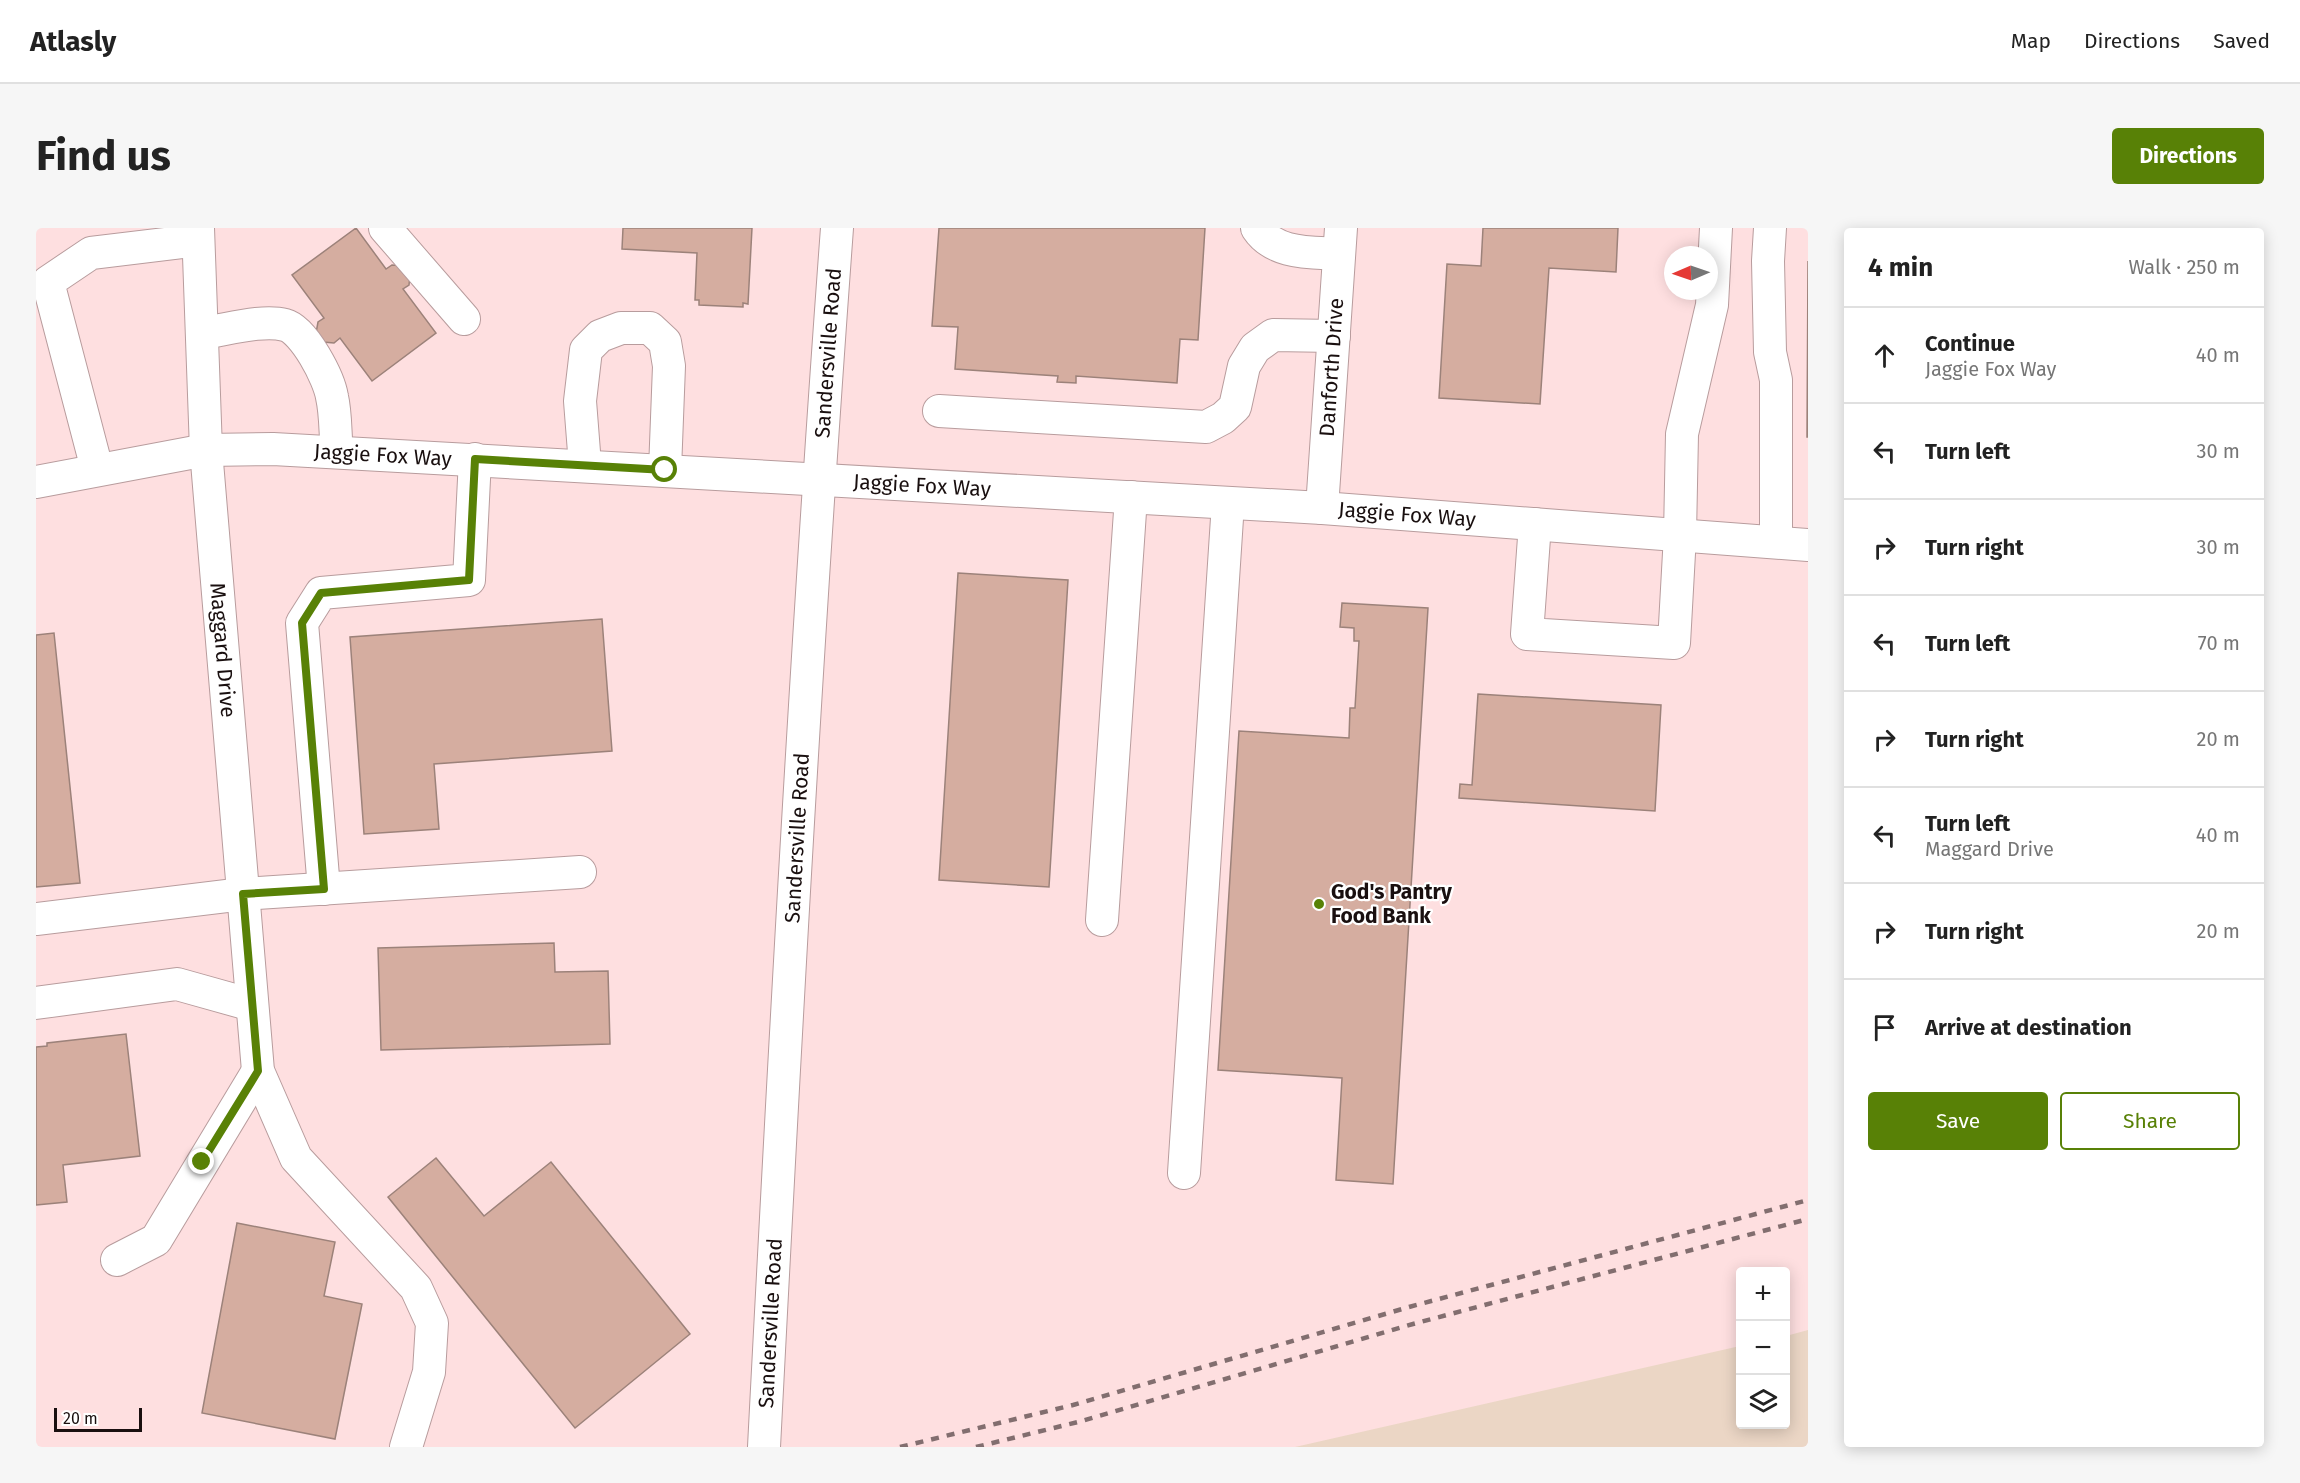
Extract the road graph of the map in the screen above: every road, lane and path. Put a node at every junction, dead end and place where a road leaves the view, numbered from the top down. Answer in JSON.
{"nodes":[{"id":1,"x":385,"y":228,"type":"edge"},
{"id":2,"x":837,"y":228,"type":"edge"},
{"id":3,"x":1257,"y":228,"type":"edge"},
{"id":4,"x":1716,"y":228,"type":"edge"},
{"id":5,"x":1770,"y":228,"type":"edge"},
{"id":6,"x":198,"y":234,"type":"edge"},
{"id":7,"x":1340,"y":241,"type":"edge"},
{"id":8,"x":464,"y":319,"type":"dead end"},
{"id":9,"x":202,"y":333,"type":"junction"},
{"id":10,"x":1334,"y":336,"type":"junction"},
{"id":11,"x":939,"y":411,"type":"dead end"},
{"id":12,"x":206,"y":450,"type":"junction"},
{"id":13,"x":337,"y":452,"type":"junction"},
{"id":14,"x":475,"y":459,"type":"junction"},
{"id":15,"x":585,"y":465,"type":"junction"},
{"id":16,"x":98,"y":469,"type":"junction"},
{"id":17,"x":665,"y":470,"type":"junction"},
{"id":18,"x":818,"y":479,"type":"junction"},
{"id":19,"x":36,"y":482,"type":"edge"},
{"id":20,"x":1131,"y":497,"type":"junction"},
{"id":21,"x":1228,"y":503,"type":"junction"},
{"id":22,"x":1322,"y":508,"type":"junction"},
{"id":23,"x":1535,"y":524,"type":"junction"},
{"id":24,"x":1680,"y":535,"type":"junction"},
{"id":25,"x":1776,"y":542,"type":"junction"},
{"id":26,"x":1808,"y":545,"type":"edge"},
{"id":27,"x":580,"y":872,"type":"dead end"},
{"id":28,"x":324,"y":889,"type":"junction"},
{"id":29,"x":243,"y":894,"type":"junction"},
{"id":30,"x":36,"y":919,"type":"edge"},
{"id":31,"x":1102,"y":920,"type":"dead end"},
{"id":32,"x":36,"y":1003,"type":"edge"},
{"id":33,"x":252,"y":1005,"type":"junction"},
{"id":34,"x":258,"y":1071,"type":"junction"},
{"id":35,"x":1184,"y":1173,"type":"dead end"},
{"id":36,"x":117,"y":1260,"type":"dead end"},
{"id":37,"x":406,"y":1447,"type":"edge"},
{"id":38,"x":764,"y":1447,"type":"edge"}],
"edges":[{"from":1,"to":8,"type":"street"},
{"from":2,"to":18,"type":"street","name":"Sandersville Road"},
{"from":3,"to":7,"type":"street"},
{"from":4,"to":24,"type":"street"},
{"from":5,"to":25,"type":"street"},
{"from":6,"to":9,"type":"street","name":"Maggard Drive"},
{"from":6,"to":16,"type":"street"},
{"from":7,"to":10,"type":"street","name":"Danforth Drive"},
{"from":9,"to":12,"type":"street","name":"Maggard Drive"},
{"from":9,"to":13,"type":"street"},
{"from":10,"to":11,"type":"street"},
{"from":10,"to":22,"type":"street","name":"Danforth Drive"},
{"from":12,"to":13,"type":"street","name":"Jaggie Fox Way"},
{"from":12,"to":16,"type":"street","name":"Jaggie Fox Way"},
{"from":12,"to":29,"type":"street","name":"Maggard Drive"},
{"from":13,"to":14,"type":"street","name":"Jaggie Fox Way"},
{"from":14,"to":15,"type":"street","name":"Jaggie Fox Way"},
{"from":14,"to":28,"type":"street"},
{"from":15,"to":17,"type":"street","name":"Jaggie Fox Way"},
{"from":15,"to":17,"type":"street"},
{"from":16,"to":19,"type":"street","name":"Jaggie Fox Way"},
{"from":17,"to":18,"type":"street","name":"Jaggie Fox Way"},
{"from":18,"to":20,"type":"street","name":"Jaggie Fox Way"},
{"from":18,"to":38,"type":"street","name":"Sandersville Road"},
{"from":20,"to":21,"type":"street","name":"Jaggie Fox Way"},
{"from":20,"to":31,"type":"street"},
{"from":21,"to":22,"type":"street","name":"Jaggie Fox Way"},
{"from":21,"to":35,"type":"street"},
{"from":22,"to":23,"type":"street","name":"Jaggie Fox Way"},
{"from":23,"to":24,"type":"street","name":"Jaggie Fox Way"},
{"from":23,"to":24,"type":"street"},
{"from":24,"to":25,"type":"street","name":"Jaggie Fox Way"},
{"from":25,"to":26,"type":"street","name":"Jaggie Fox Way"},
{"from":27,"to":28,"type":"street"},
{"from":28,"to":29,"type":"street"},
{"from":29,"to":30,"type":"street"},
{"from":29,"to":33,"type":"street","name":"Maggard Drive"},
{"from":32,"to":33,"type":"street"},
{"from":33,"to":34,"type":"street","name":"Maggard Drive"},
{"from":34,"to":36,"type":"street"},
{"from":34,"to":37,"type":"street","name":"Maggard Drive"}]}
